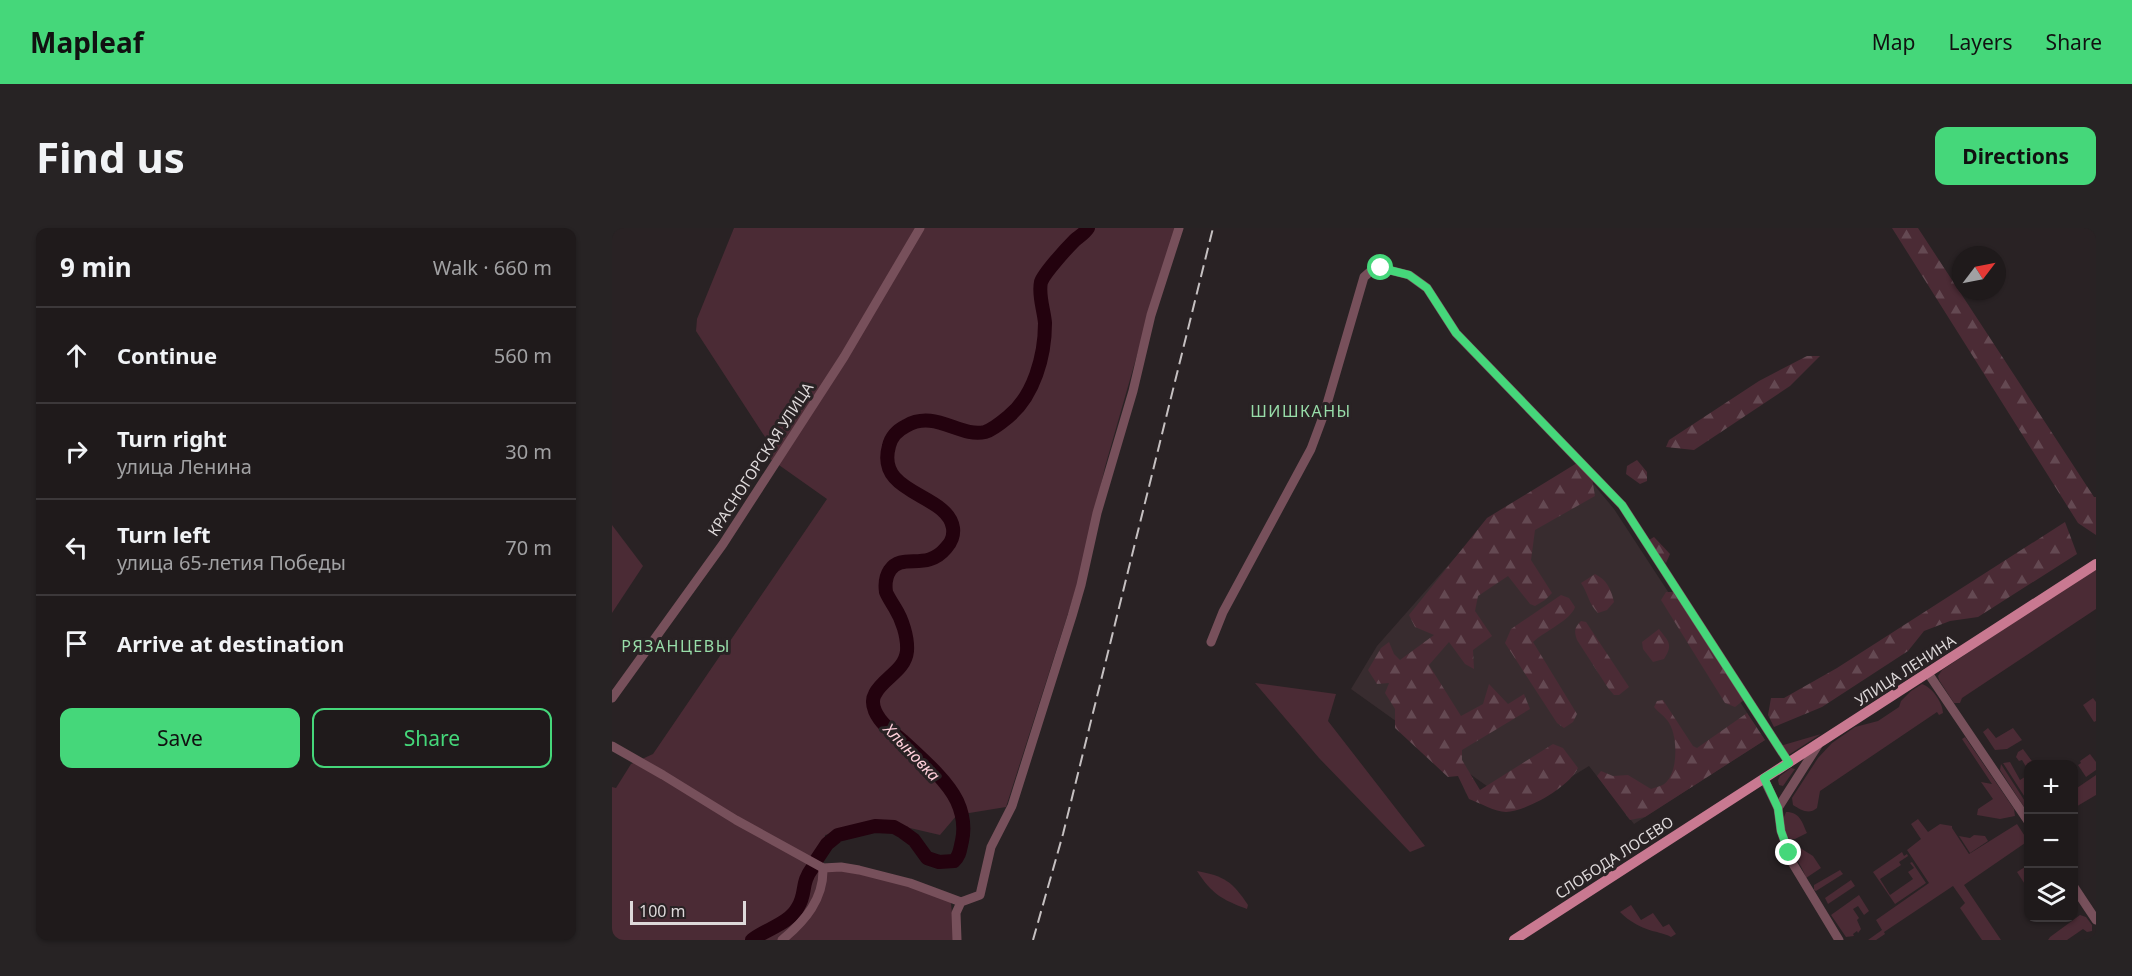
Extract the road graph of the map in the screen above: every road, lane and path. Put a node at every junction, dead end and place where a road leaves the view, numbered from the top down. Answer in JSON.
{"nodes":[{"id":1,"x":920,"y":228,"type":"edge"},
{"id":2,"x":1179,"y":228,"type":"edge"},
{"id":3,"x":2096,"y":564,"type":"edge"},
{"id":4,"x":1211,"y":642,"type":"dead end"},
{"id":5,"x":1928,"y":673,"type":"junction"},
{"id":6,"x":612,"y":698,"type":"edge"},
{"id":7,"x":1818,"y":745,"type":"junction"},
{"id":8,"x":612,"y":746,"type":"edge"},
{"id":9,"x":1789,"y":763,"type":"junction"},
{"id":10,"x":1764,"y":778,"type":"junction"},
{"id":11,"x":1730,"y":798,"type":"joint"},
{"id":12,"x":1778,"y":808,"type":"junction"},
{"id":13,"x":2024,"y":815,"type":"edge"},
{"id":14,"x":823,"y":868,"type":"junction"},
{"id":15,"x":2078,"y":894,"type":"edge"},
{"id":16,"x":961,"y":902,"type":"junction"},
{"id":17,"x":2096,"y":920,"type":"edge"},
{"id":18,"x":782,"y":940,"type":"edge"},
{"id":19,"x":957,"y":940,"type":"edge"},
{"id":20,"x":1514,"y":940,"type":"edge"},
{"id":21,"x":1839,"y":940,"type":"edge"}],
"edges":[{"from":1,"to":6,"type":"street","name":"КРАСНОГОРСКАЯ УЛИЦА"},
{"from":2,"to":16,"type":"street"},
{"from":3,"to":5,"type":"main road","name":"УЛИЦА ЛЕНИНА"},
{"from":4,"to":9,"type":"street"},
{"from":5,"to":7,"type":"main road","name":"УЛИЦА ЛЕНИНА"},
{"from":5,"to":13,"type":"street"},
{"from":7,"to":9,"type":"main road","name":"УЛИЦА ЛЕНИНА"},
{"from":7,"to":12,"type":"street"},
{"from":8,"to":14,"type":"street"},
{"from":9,"to":10,"type":"main road","name":"УЛИЦА ЛЕНИНА"},
{"from":10,"to":11,"type":"main road","name":"УЛИЦА ЛЕНИНА"},
{"from":10,"to":12,"type":"street"},
{"from":11,"to":20,"type":"main road","name":"СЛОБОДА ЛОСЕВО"},
{"from":12,"to":21,"type":"street"},
{"from":14,"to":16,"type":"street"},
{"from":14,"to":18,"type":"street"},
{"from":15,"to":17,"type":"street"},
{"from":16,"to":19,"type":"street"}]}
